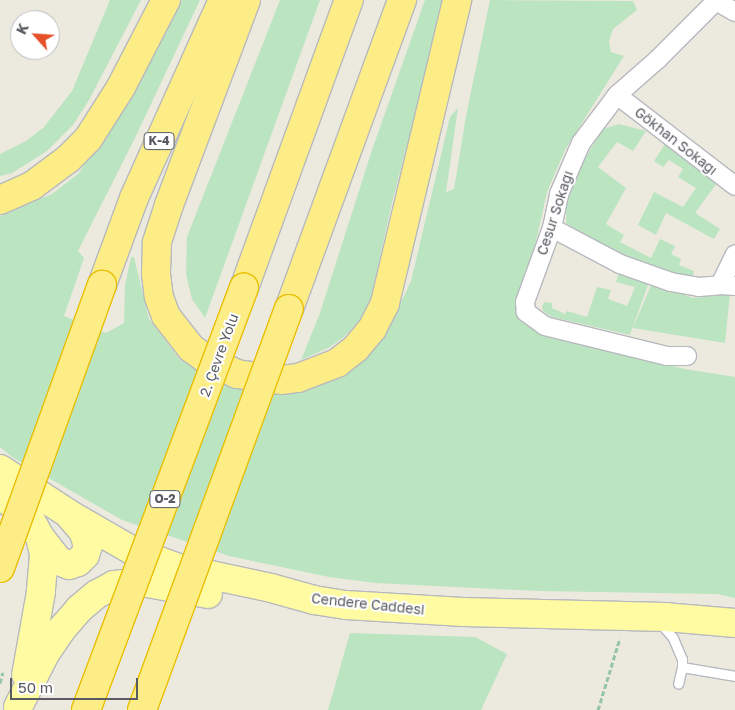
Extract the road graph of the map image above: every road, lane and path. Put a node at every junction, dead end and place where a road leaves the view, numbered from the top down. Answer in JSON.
{"nodes":[{"id":1,"x":166,"y":0,"type":"edge"},
{"id":2,"x":223,"y":0,"type":"edge"},
{"id":3,"x":246,"y":0,"type":"edge"},
{"id":4,"x":349,"y":0,"type":"edge"},
{"id":5,"x":402,"y":0,"type":"edge"},
{"id":6,"x":456,"y":0,"type":"edge"},
{"id":7,"x":716,"y":0,"type":"edge"},
{"id":8,"x":735,"y":12,"type":"edge"},
{"id":9,"x":617,"y":95,"type":"junction"},
{"id":10,"x":735,"y":186,"type":"edge"},
{"id":11,"x":0,"y":200,"type":"edge"},
{"id":12,"x":552,"y":228,"type":"junction"},
{"id":13,"x":735,"y":254,"type":"edge"},
{"id":14,"x":728,"y":286,"type":"edge"},
{"id":15,"x":687,"y":356,"type":"dead end"},
{"id":16,"x":0,"y":469,"type":"edge"},
{"id":17,"x":0,"y":494,"type":"edge"},
{"id":18,"x":69,"y":514,"type":"junction"},
{"id":19,"x":40,"y":537,"type":"junction"},
{"id":20,"x":0,"y":568,"type":"edge"},
{"id":21,"x":314,"y":600,"type":"junction"},
{"id":22,"x":639,"y":616,"type":"junction"},
{"id":23,"x":735,"y":623,"type":"edge"},
{"id":24,"x":682,"y":667,"type":"junction"},
{"id":25,"x":735,"y":676,"type":"edge"},
{"id":26,"x":678,"y":684,"type":"dead end"},
{"id":27,"x":17,"y":708,"type":"edge"},
{"id":28,"x":86,"y":710,"type":"edge"},
{"id":29,"x":142,"y":710,"type":"edge"},
{"id":30,"x":598,"y":710,"type":"edge"}],
"edges":[{"from":1,"to":11,"type":"highway"},
{"from":2,"to":20,"type":"highway","number":"K-4","bridge":true},
{"from":3,"to":6,"type":"highway"},
{"from":4,"to":28,"type":"highway","name":"2. Çevre Yolu","number":"O-2","bridge":true},
{"from":5,"to":29,"type":"highway","bridge":true},
{"from":7,"to":8,"type":"street"},
{"from":7,"to":9,"type":"street","name":"Cesur Sokağı"},
{"from":9,"to":10,"type":"street","name":"Gökhan Sokağı"},
{"from":9,"to":12,"type":"street","name":"Cesur Sokağı"},
{"from":12,"to":14,"type":"street"},
{"from":12,"to":15,"type":"street","name":"Cesur Sokağı"},
{"from":13,"to":14,"type":"street"},
{"from":16,"to":18,"type":"main road","name":"Cendere Caddesi"},
{"from":17,"to":19,"type":"main road"},
{"from":18,"to":19,"type":"main road"},
{"from":18,"to":21,"type":"main road","name":"Cendere Caddesi"},
{"from":19,"to":27,"type":"main road"},
{"from":21,"to":22,"type":"main road","name":"Cendere Caddesi"},
{"from":21,"to":27,"type":"main road"},
{"from":22,"to":23,"type":"main road","name":"Cendere Caddesi"},
{"from":22,"to":24,"type":"lane"},
{"from":22,"to":30,"type":"path"},
{"from":24,"to":25,"type":"lane"},
{"from":24,"to":26,"type":"lane"}]}
